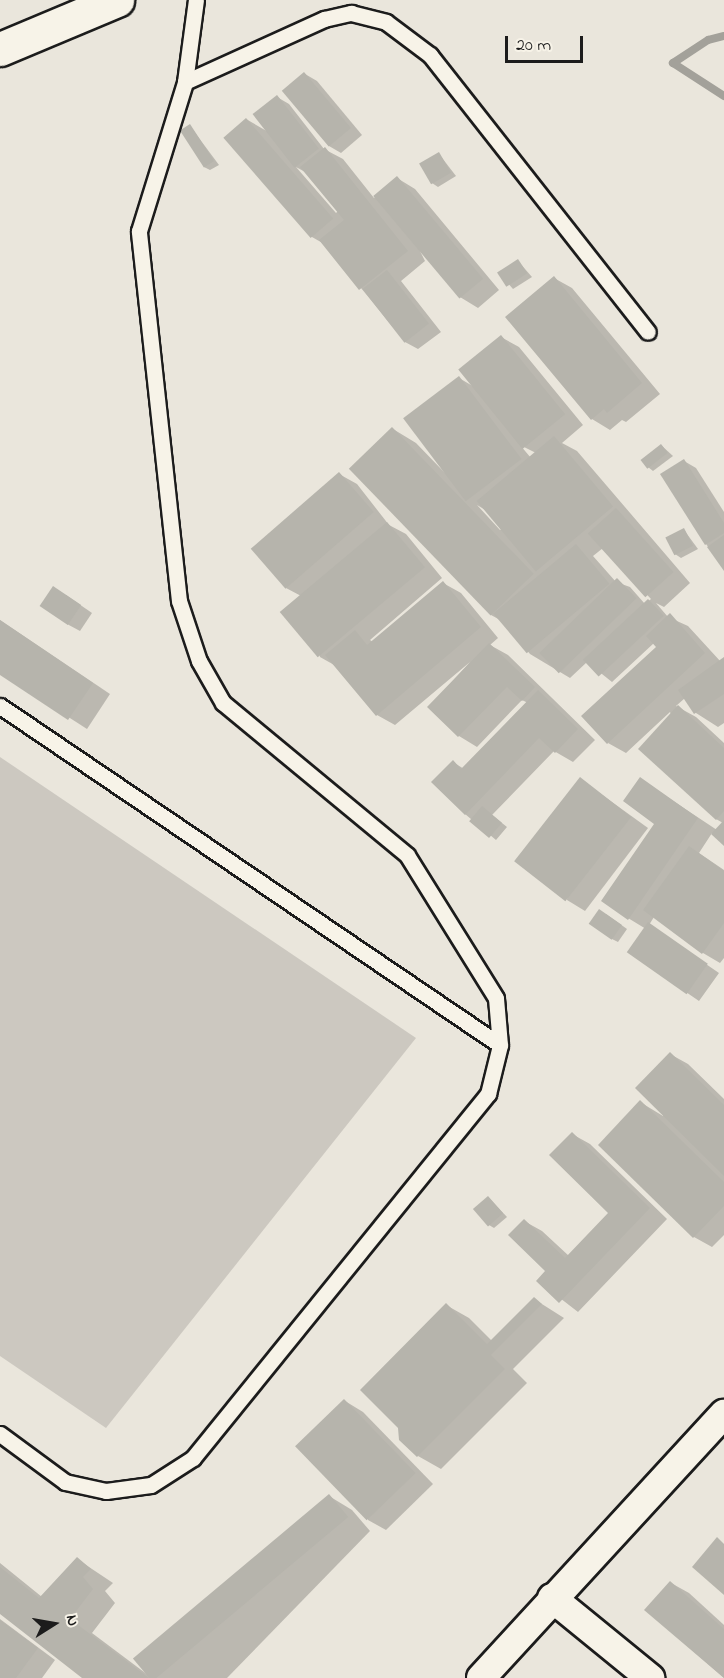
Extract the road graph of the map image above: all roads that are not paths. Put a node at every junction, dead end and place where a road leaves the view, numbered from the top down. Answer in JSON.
{"nodes":[{"id":1,"x":117,"y":0,"type":"edge"},
{"id":2,"x":196,"y":0,"type":"edge"},
{"id":3,"x":0,"y":49,"type":"edge"},
{"id":4,"x":185,"y":82,"type":"junction"},
{"id":5,"x":648,"y":332,"type":"dead end"},
{"id":6,"x":0,"y":706,"type":"edge"},
{"id":7,"x":500,"y":1045,"type":"junction"},
{"id":8,"x":724,"y":1414,"type":"edge"},
{"id":9,"x":0,"y":1434,"type":"edge"},
{"id":10,"x":552,"y":1598,"type":"junction"},
{"id":11,"x":481,"y":1678,"type":"edge"},
{"id":12,"x":650,"y":1678,"type":"edge"}],
"edges":[{"from":1,"to":3,"type":"highway"},
{"from":2,"to":4,"type":"lane"},
{"from":4,"to":5,"type":"lane"},
{"from":4,"to":7,"type":"lane"},
{"from":6,"to":7,"type":"lane"},
{"from":7,"to":9,"type":"lane"},
{"from":8,"to":10,"type":"street"},
{"from":10,"to":11,"type":"street"},
{"from":10,"to":12,"type":"street"}]}
